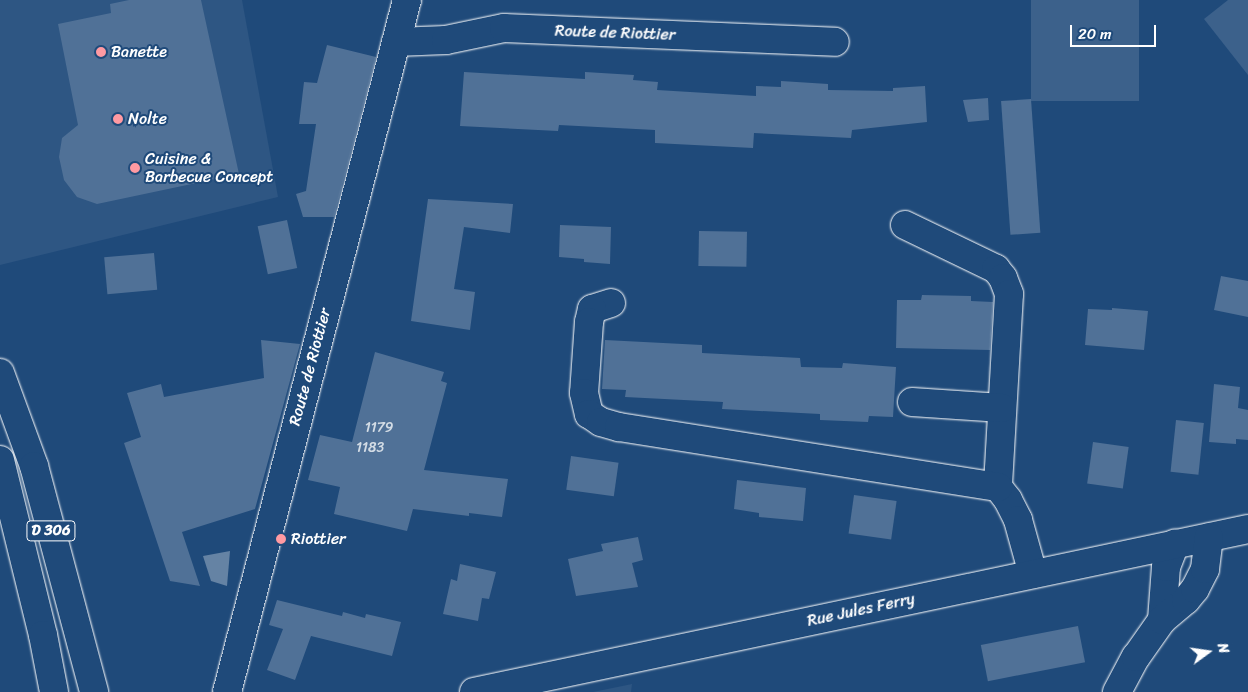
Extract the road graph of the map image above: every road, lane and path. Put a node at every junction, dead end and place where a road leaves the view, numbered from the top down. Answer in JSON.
{"nodes":[{"id":1,"x":407,"y":0,"type":"edge"},
{"id":2,"x":396,"y":42,"type":"junction"},
{"id":3,"x":835,"y":42,"type":"dead end"},
{"id":4,"x":905,"y":225,"type":"dead end"},
{"id":5,"x":611,"y":303,"type":"dead end"},
{"id":6,"x":0,"y":374,"type":"edge"},
{"id":7,"x":912,"y":402,"type":"dead end"},
{"id":8,"x":1002,"y":408,"type":"junction"},
{"id":9,"x":0,"y":460,"type":"edge"},
{"id":10,"x":998,"y":487,"type":"junction"},
{"id":11,"x":1248,"y":529,"type":"edge"},
{"id":12,"x":1209,"y":537,"type":"junction"},
{"id":13,"x":1175,"y":544,"type":"junction"},
{"id":14,"x":1033,"y":574,"type":"junction"},
{"id":15,"x":1162,"y":620,"type":"junction"},
{"id":16,"x":54,"y":692,"type":"edge"},
{"id":17,"x":94,"y":692,"type":"edge"},
{"id":18,"x":227,"y":692,"type":"edge"},
{"id":19,"x":474,"y":692,"type":"edge"},
{"id":20,"x":1117,"y":692,"type":"edge"}],
"edges":[{"from":1,"to":2,"type":"street","name":"Route de Riottier"},
{"from":2,"to":3,"type":"street","name":"Route de Riottier"},
{"from":2,"to":18,"type":"street","name":"Route de Riottier"},
{"from":4,"to":8,"type":"street"},
{"from":5,"to":10,"type":"street"},
{"from":6,"to":17,"type":"street","number":"D 306"},
{"from":7,"to":8,"type":"street"},
{"from":8,"to":10,"type":"street"},
{"from":9,"to":16,"type":"street","number":"D 306"},
{"from":10,"to":14,"type":"street"},
{"from":11,"to":12,"type":"street","name":"Rue Jules Ferry"},
{"from":12,"to":13,"type":"street","name":"Rue Jules Ferry"},
{"from":12,"to":15,"type":"street"},
{"from":13,"to":14,"type":"street","name":"Rue Jules Ferry"},
{"from":13,"to":15,"type":"street"},
{"from":14,"to":19,"type":"street","name":"Rue Jules Ferry"},
{"from":15,"to":20,"type":"street"}]}
